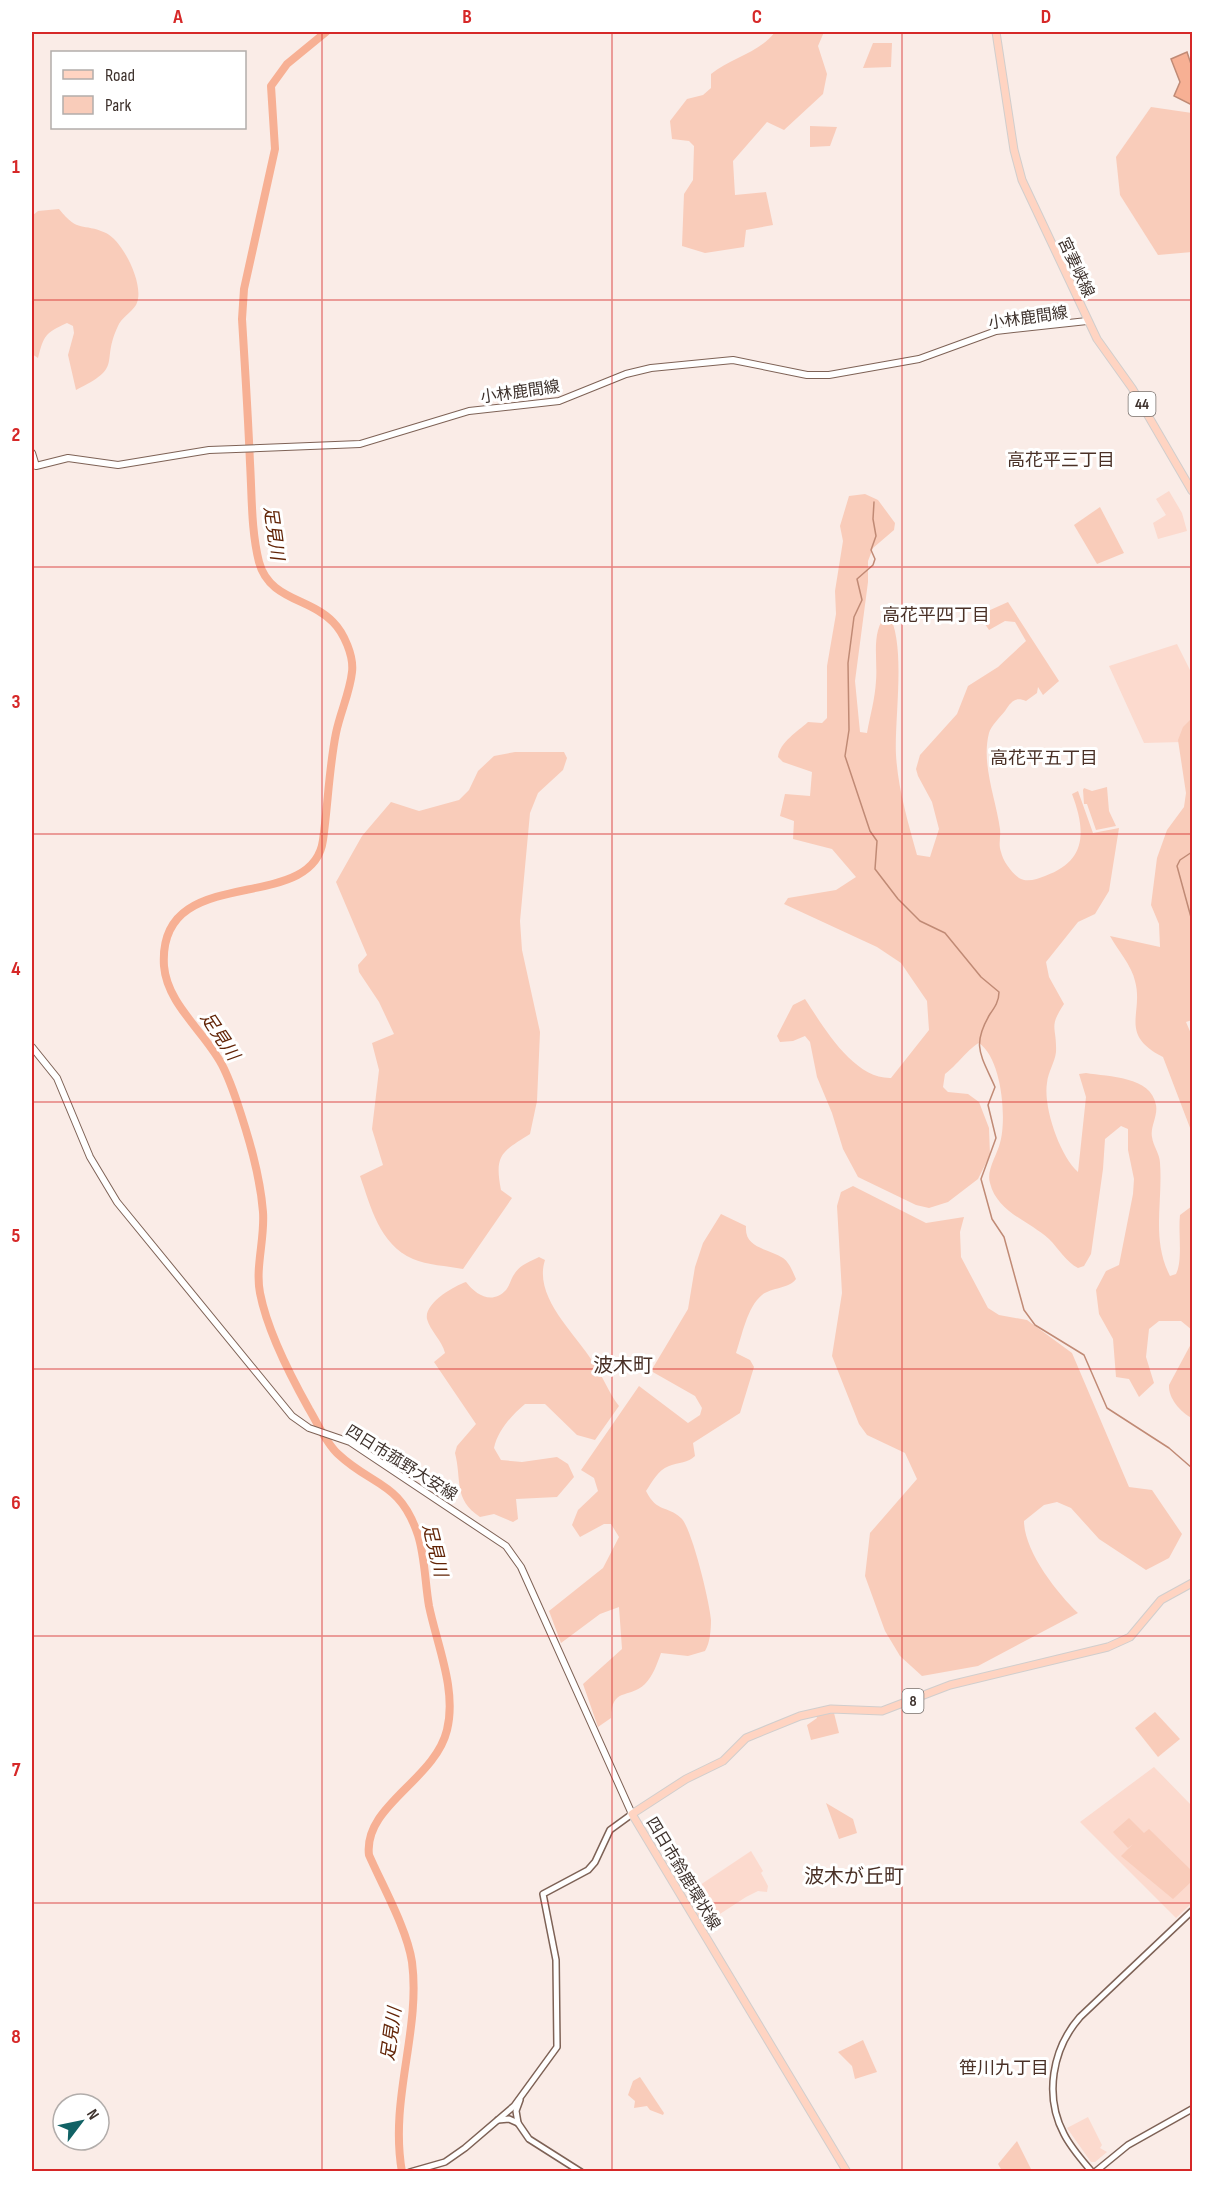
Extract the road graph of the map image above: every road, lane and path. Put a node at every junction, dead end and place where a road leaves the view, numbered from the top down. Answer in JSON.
{"nodes":[{"id":1,"x":996,"y":32,"type":"edge"},
{"id":2,"x":1087,"y":321,"type":"junction"},
{"id":3,"x":32,"y":453,"type":"edge"},
{"id":4,"x":1192,"y":491,"type":"edge"},
{"id":5,"x":32,"y":1047,"type":"edge"},
{"id":6,"x":1192,"y":1583,"type":"edge"},
{"id":7,"x":632,"y":1814,"type":"junction"},
{"id":8,"x":1192,"y":1911,"type":"edge"},
{"id":9,"x":521,"y":2096,"type":"junction"},
{"id":10,"x":1192,"y":2109,"type":"edge"},
{"id":11,"x":496,"y":2120,"type":"junction"},
{"id":12,"x":518,"y":2123,"type":"junction"},
{"id":13,"x":411,"y":2171,"type":"edge"},
{"id":14,"x":581,"y":2172,"type":"edge"},
{"id":15,"x":847,"y":2172,"type":"edge"},
{"id":16,"x":1093,"y":2172,"type":"edge"}],
"edges":[{"from":1,"to":2,"type":"main road","name":"宮妻峡線","number":"44"},
{"from":2,"to":3,"type":"main road","name":"小林鹿間線"},
{"from":2,"to":4,"type":"main road","name":"宮妻峡線","number":"44"},
{"from":5,"to":7,"type":"main road","name":"四日市菰野大安線"},
{"from":6,"to":7,"type":"main road","name":"四日市鈴鹿環状線","number":"8"},
{"from":7,"to":9,"type":"street"},
{"from":7,"to":15,"type":"main road","name":"四日市鈴鹿環状線"},
{"from":8,"to":16,"type":"street"},
{"from":9,"to":11,"type":"street"},
{"from":9,"to":12,"type":"street"},
{"from":10,"to":16,"type":"street"},
{"from":11,"to":12,"type":"street"},
{"from":11,"to":13,"type":"street"},
{"from":12,"to":14,"type":"street"}]}
